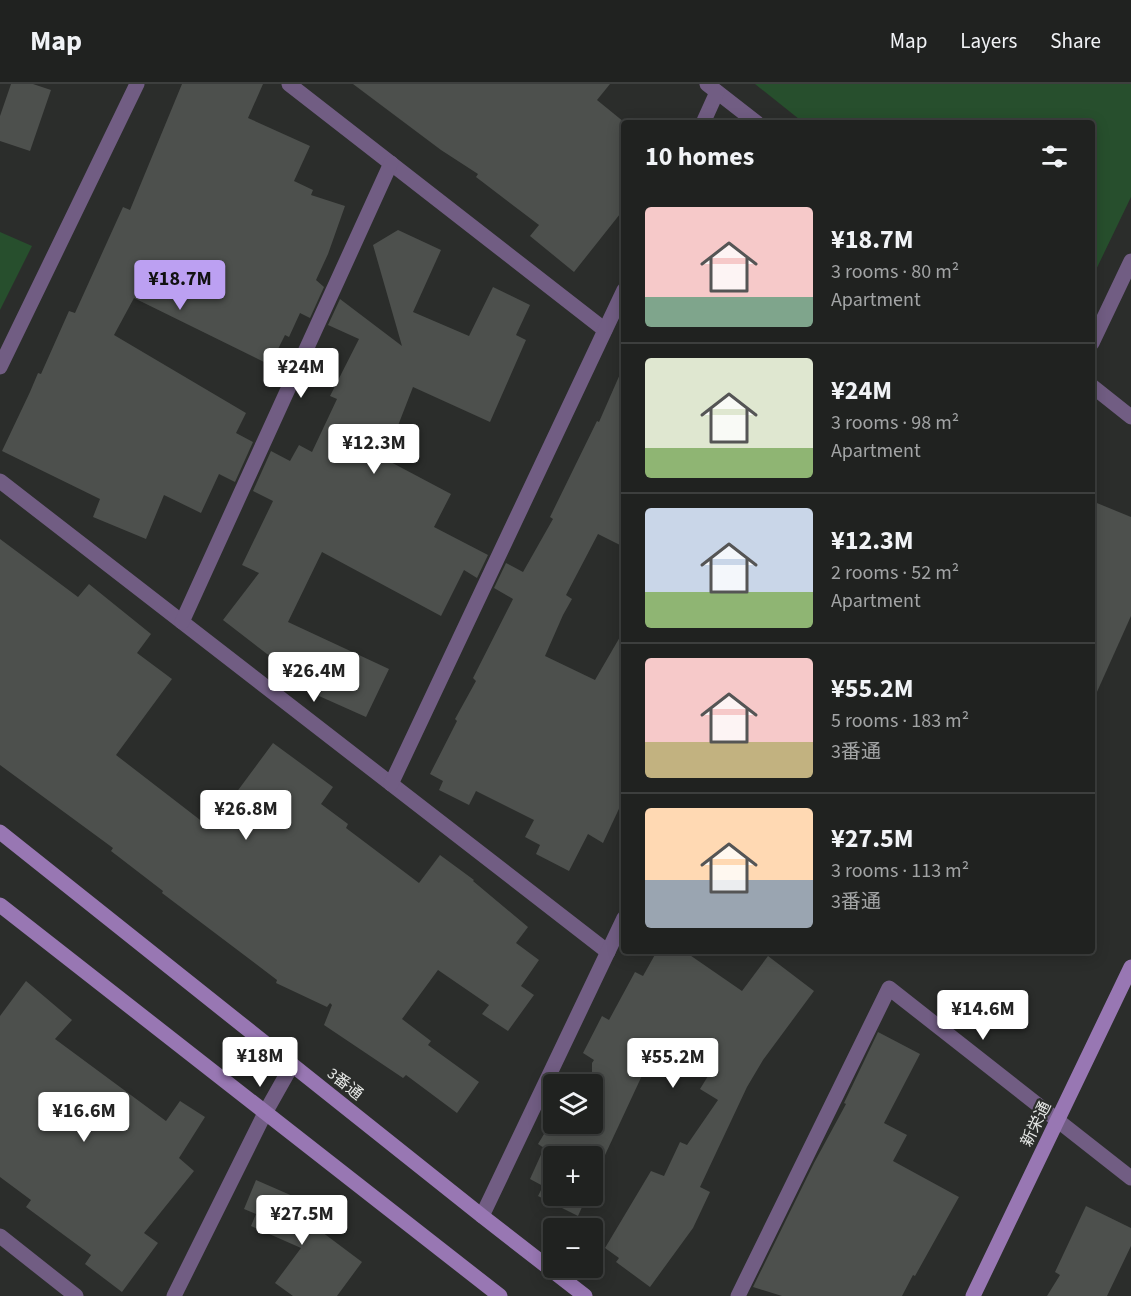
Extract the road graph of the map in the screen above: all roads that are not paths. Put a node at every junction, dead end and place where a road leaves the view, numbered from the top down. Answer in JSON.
{"nodes":[{"id":1,"x":137,"y":84,"type":"edge"},
{"id":2,"x":289,"y":84,"type":"edge"},
{"id":3,"x":712,"y":88,"type":"edge"},
{"id":4,"x":704,"y":120,"type":"edge"},
{"id":5,"x":753,"y":120,"type":"edge"},
{"id":6,"x":391,"y":163,"type":"junction"},
{"id":7,"x":1131,"y":261,"type":"edge"},
{"id":8,"x":621,"y":296,"type":"edge"},
{"id":9,"x":605,"y":330,"type":"junction"},
{"id":10,"x":1095,"y":337,"type":"edge"},
{"id":11,"x":0,"y":367,"type":"edge"},
{"id":12,"x":1095,"y":388,"type":"edge"},
{"id":13,"x":1131,"y":417,"type":"edge"},
{"id":14,"x":0,"y":481,"type":"edge"},
{"id":15,"x":182,"y":622,"type":"junction"},
{"id":16,"x":391,"y":784,"type":"junction"},
{"id":17,"x":0,"y":832,"type":"edge"},
{"id":18,"x":0,"y":905,"type":"edge"},
{"id":19,"x":621,"y":924,"type":"edge"},
{"id":20,"x":608,"y":952,"type":"junction"},
{"id":21,"x":1131,"y":967,"type":"edge"},
{"id":22,"x":292,"y":1065,"type":"junction"},
{"id":23,"x":265,"y":1113,"type":"junction"},
{"id":24,"x":1057,"y":1120,"type":"junction"},
{"id":25,"x":1131,"y":1178,"type":"edge"},
{"id":26,"x":482,"y":1216,"type":"junction"},
{"id":27,"x":0,"y":1236,"type":"edge"},
{"id":28,"x":76,"y":1296,"type":"edge"},
{"id":29,"x":174,"y":1296,"type":"edge"},
{"id":30,"x":500,"y":1296,"type":"edge"},
{"id":31,"x":585,"y":1296,"type":"edge"},
{"id":32,"x":738,"y":1296,"type":"edge"},
{"id":33,"x":973,"y":1296,"type":"edge"}],
"edges":[{"from":1,"to":11,"type":"street"},
{"from":2,"to":6,"type":"street"},
{"from":3,"to":4,"type":"street"},
{"from":3,"to":5,"type":"street"},
{"from":6,"to":9,"type":"street"},
{"from":6,"to":15,"type":"street"},
{"from":7,"to":10,"type":"street"},
{"from":8,"to":9,"type":"street"},
{"from":9,"to":16,"type":"street"},
{"from":12,"to":13,"type":"street"},
{"from":14,"to":15,"type":"street"},
{"from":15,"to":16,"type":"street"},
{"from":16,"to":20,"type":"street"},
{"from":17,"to":22,"type":"street","name":"3番通"},
{"from":18,"to":23,"type":"street"},
{"from":19,"to":20,"type":"street"},
{"from":20,"to":26,"type":"street"},
{"from":21,"to":24,"type":"street","name":"新栄通"},
{"from":22,"to":23,"type":"street"},
{"from":22,"to":26,"type":"street","name":"3番通"},
{"from":23,"to":29,"type":"street"},
{"from":23,"to":30,"type":"street"},
{"from":24,"to":25,"type":"street"},
{"from":24,"to":32,"type":"street"},
{"from":24,"to":33,"type":"street","name":"新栄通"},
{"from":26,"to":31,"type":"street","name":"3番通"},
{"from":27,"to":28,"type":"street"}]}
